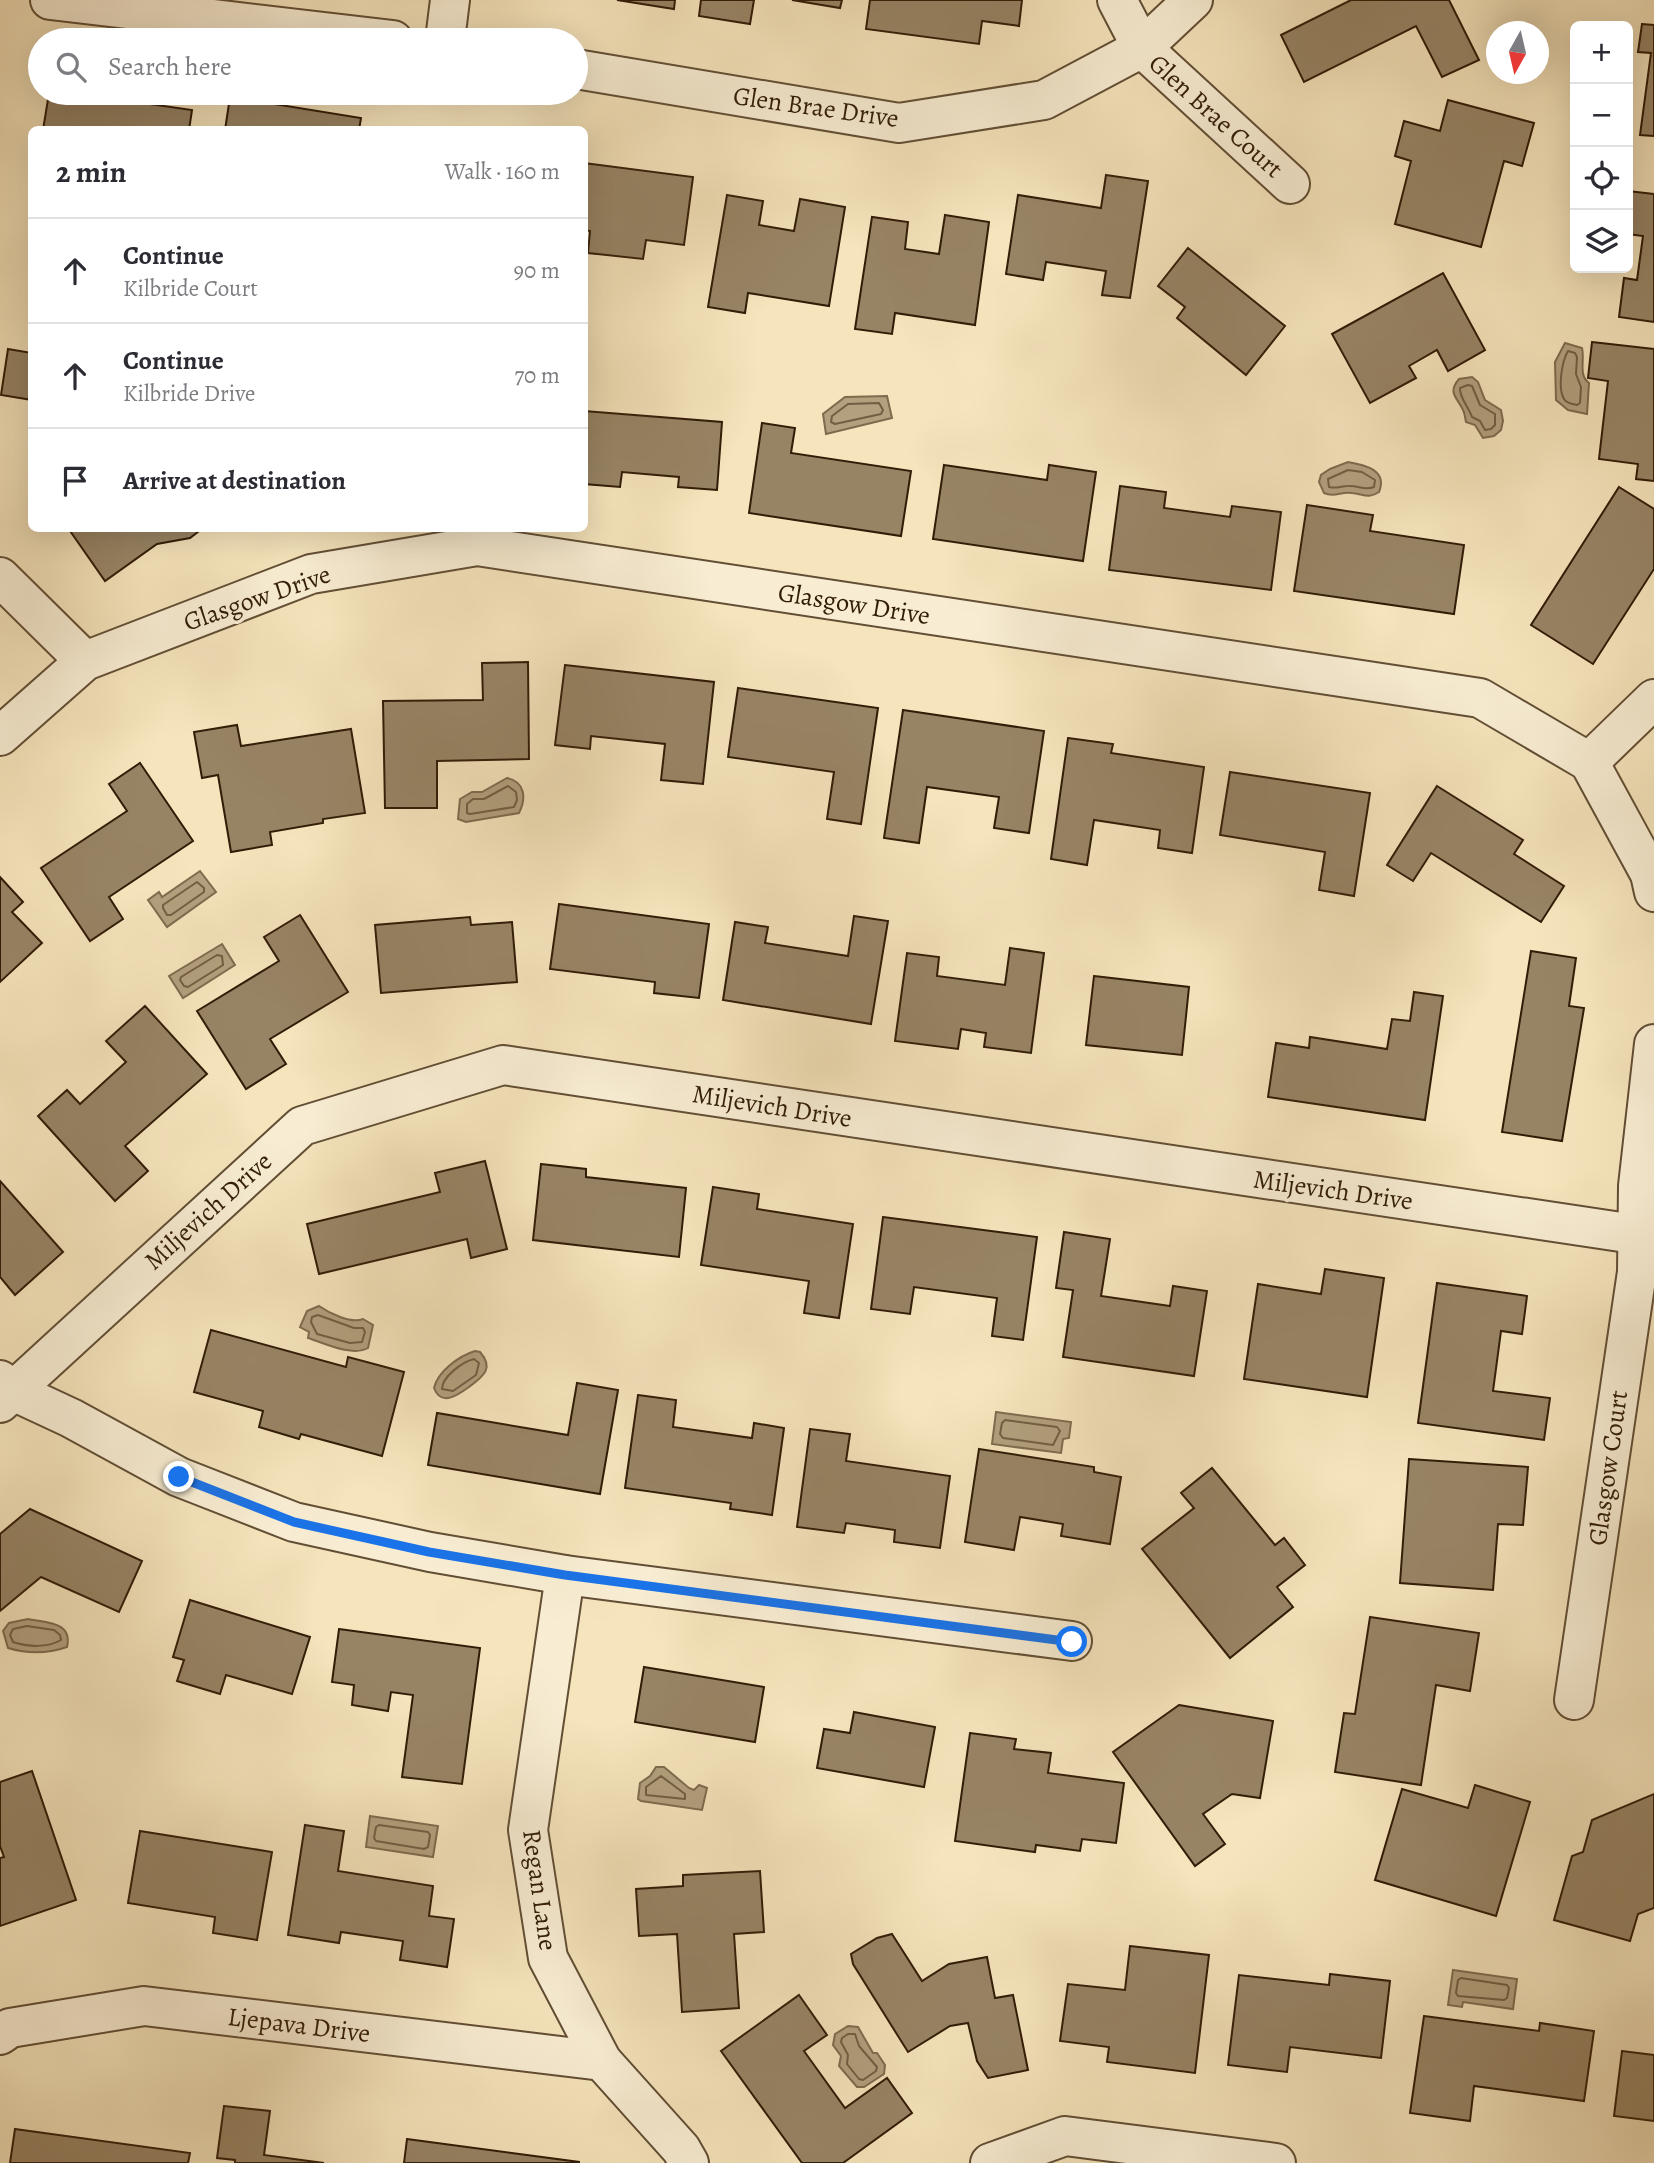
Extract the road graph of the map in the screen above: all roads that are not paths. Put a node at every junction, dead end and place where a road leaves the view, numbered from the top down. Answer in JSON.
{"nodes":[{"id":1,"x":50,"y":0,"type":"edge"},
{"id":2,"x":450,"y":0,"type":"edge"},
{"id":3,"x":1117,"y":0,"type":"edge"},
{"id":4,"x":1193,"y":0,"type":"edge"},
{"id":5,"x":290,"y":28,"type":"edge"},
{"id":6,"x":446,"y":28,"type":"edge"},
{"id":7,"x":1142,"y":48,"type":"junction"},
{"id":8,"x":588,"y":71,"type":"edge"},
{"id":9,"x":1290,"y":184,"type":"dead end"},
{"id":10,"x":0,"y":577,"type":"edge"},
{"id":11,"x":85,"y":661,"type":"junction"},
{"id":12,"x":1654,"y":699,"type":"edge"},
{"id":13,"x":0,"y":736,"type":"edge"},
{"id":14,"x":1589,"y":762,"type":"junction"},
{"id":15,"x":1654,"y":892,"type":"edge"},
{"id":16,"x":1654,"y":1045,"type":"edge"},
{"id":17,"x":1646,"y":1236,"type":"edge"},
{"id":18,"x":4,"y":1391,"type":"edge"},
{"id":19,"x":565,"y":1575,"type":"junction"},
{"id":20,"x":1072,"y":1642,"type":"dead end"},
{"id":21,"x":1574,"y":1700,"type":"dead end"},
{"id":22,"x":0,"y":2035,"type":"edge"},
{"id":23,"x":601,"y":2061,"type":"junction"},
{"id":24,"x":689,"y":2163,"type":"edge"},
{"id":25,"x":990,"y":2163,"type":"edge"},
{"id":26,"x":1276,"y":2163,"type":"edge"}],
"edges":[{"from":1,"to":5,"type":"street"},
{"from":2,"to":6,"type":"street"},
{"from":3,"to":7,"type":"street","name":"Glen Brae Court"},
{"from":4,"to":7,"type":"street","name":"Glen Brae Drive"},
{"from":7,"to":8,"type":"street","name":"Glen Brae Drive"},
{"from":7,"to":9,"type":"street","name":"Glen Brae Court"},
{"from":10,"to":11,"type":"street"},
{"from":11,"to":13,"type":"street","name":"Glasgow Drive"},
{"from":11,"to":14,"type":"street","name":"Glasgow Drive"},
{"from":12,"to":14,"type":"street"},
{"from":14,"to":15,"type":"street"},
{"from":16,"to":17,"type":"street"},
{"from":17,"to":18,"type":"street","name":"Miljevich Drive"},
{"from":17,"to":21,"type":"street","name":"Glasgow Court"},
{"from":18,"to":19,"type":"street"},
{"from":19,"to":20,"type":"street"},
{"from":19,"to":23,"type":"street","name":"Regan Lane"},
{"from":22,"to":23,"type":"street","name":"Ljepava Drive"},
{"from":23,"to":24,"type":"street","name":"Regan Lane"},
{"from":25,"to":26,"type":"street"}]}
